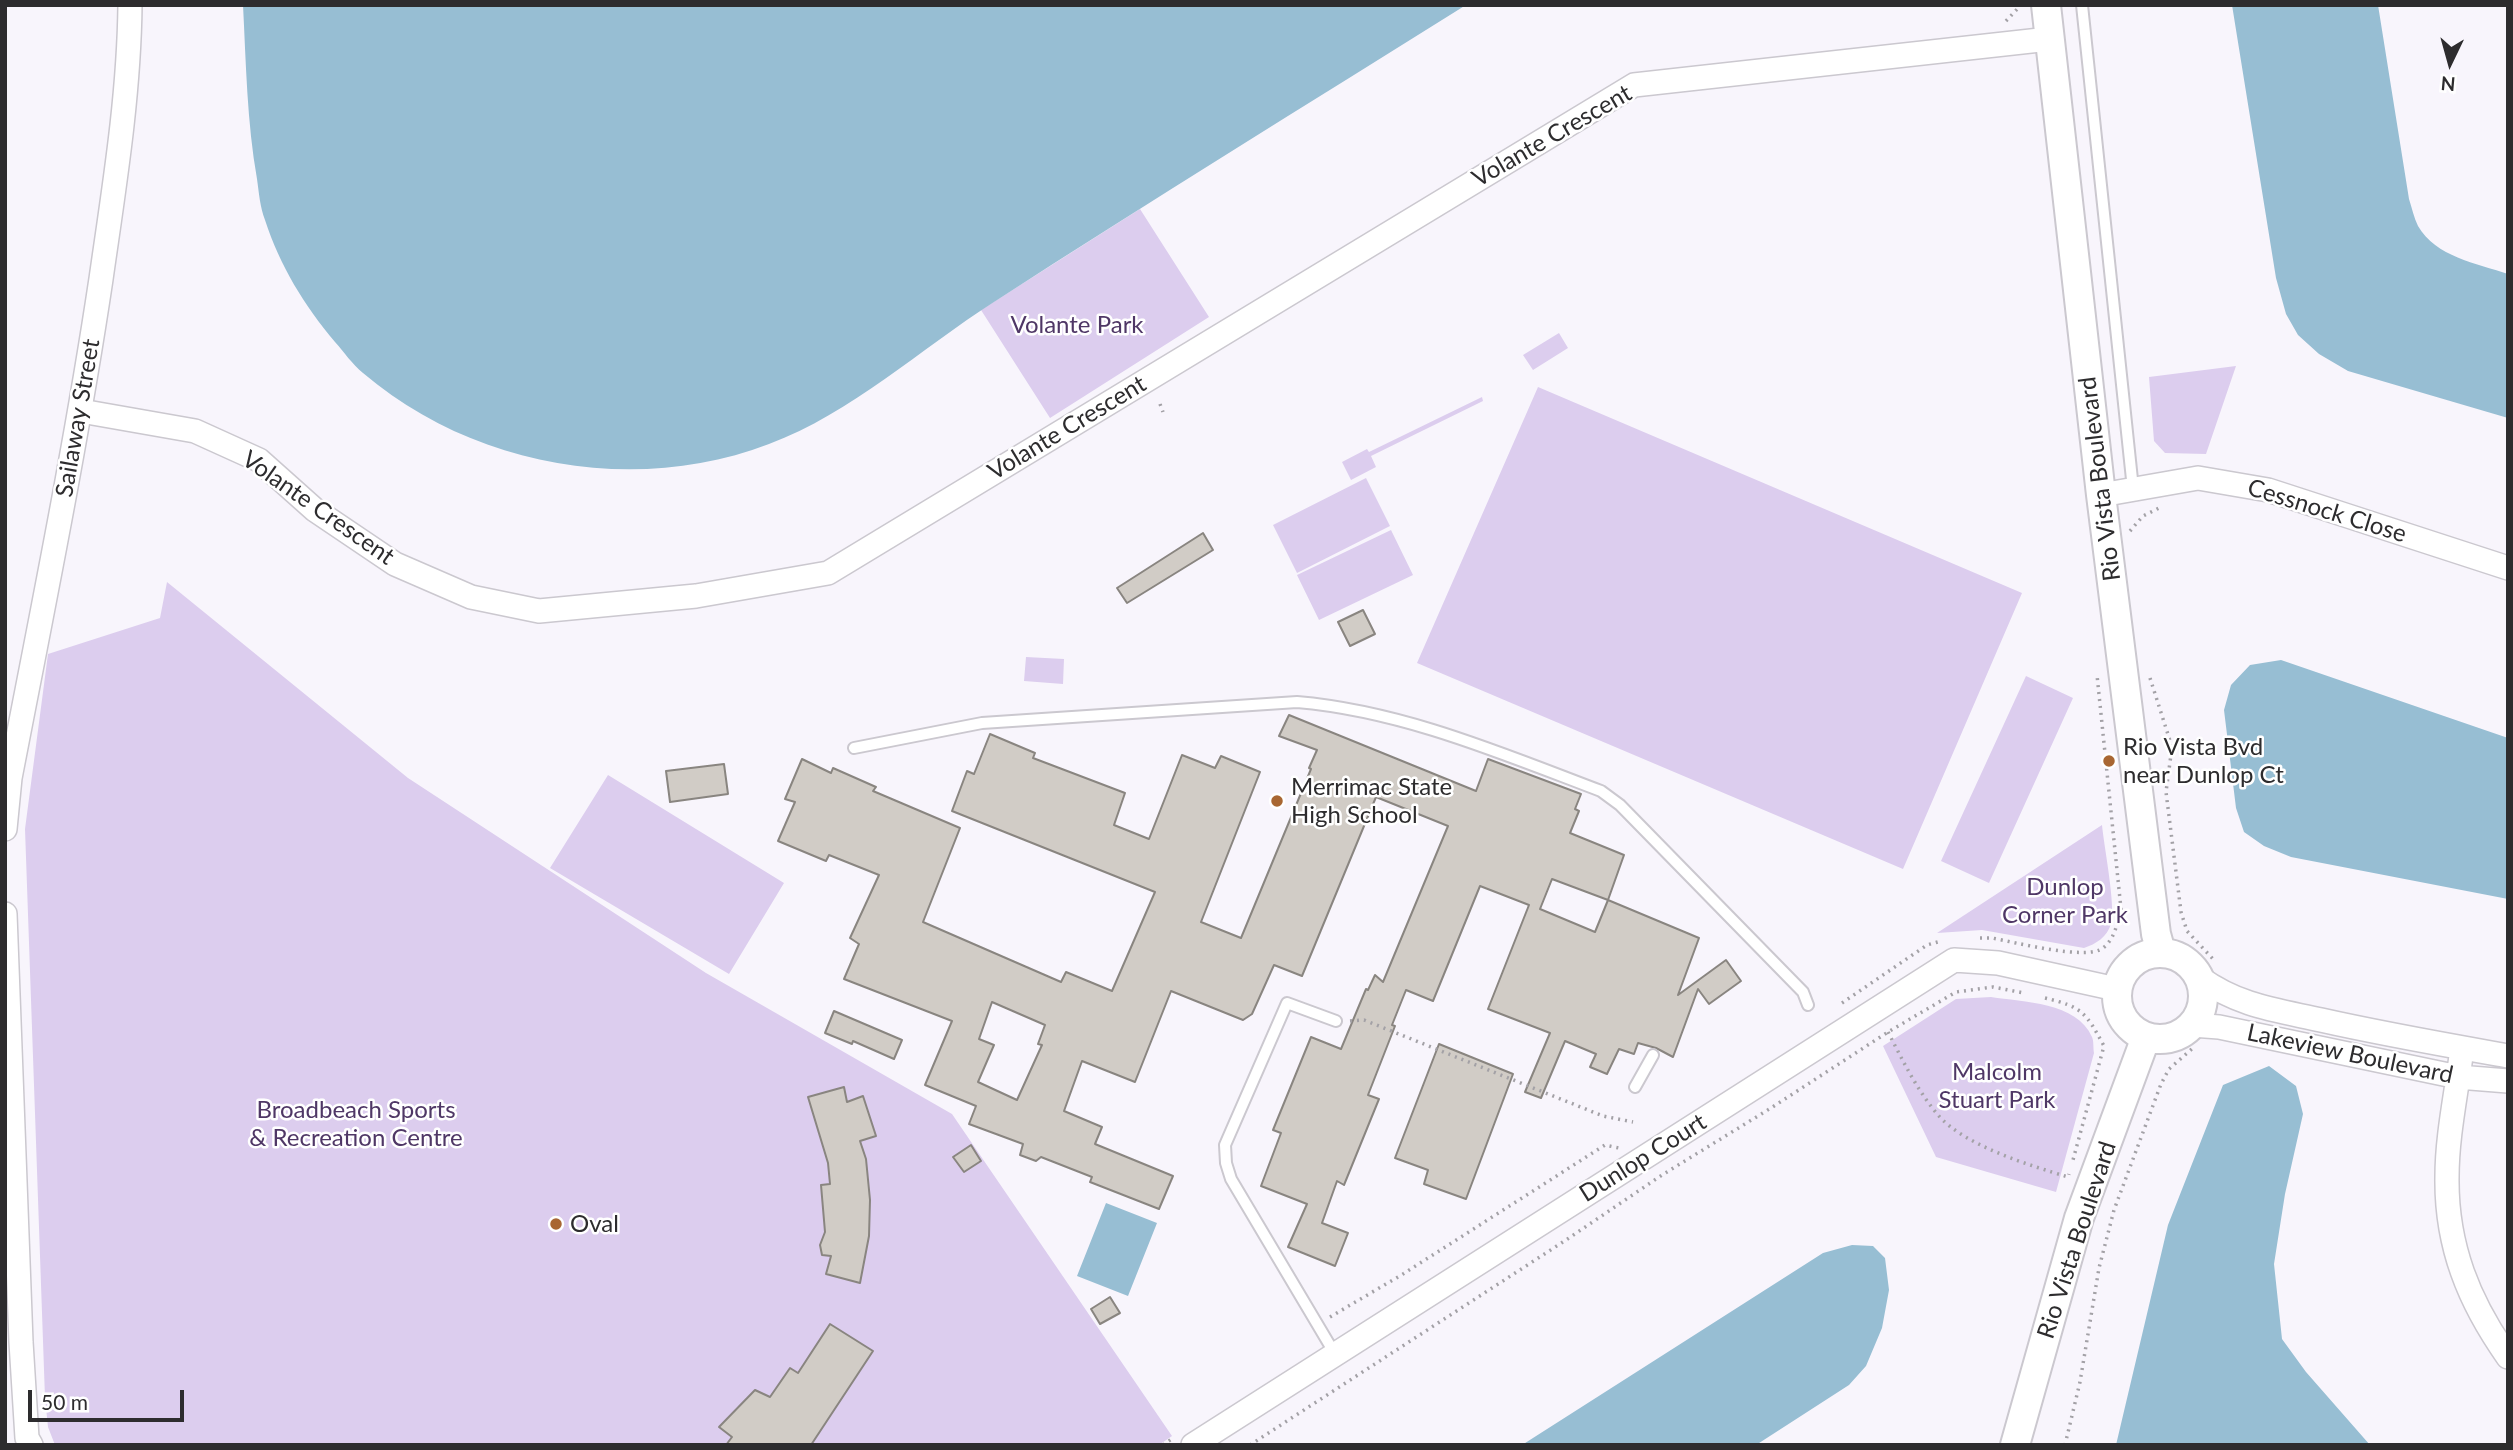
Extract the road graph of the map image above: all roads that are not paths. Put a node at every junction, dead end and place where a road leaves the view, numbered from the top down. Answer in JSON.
{"nodes":[{"id":1,"x":130,"y":5,"type":"edge"},
{"id":2,"x":2046,"y":5,"type":"edge"},
{"id":3,"x":2082,"y":5,"type":"edge"},
{"id":4,"x":2049,"y":39,"type":"junction"},
{"id":5,"x":81,"y":411,"type":"junction"},
{"id":6,"x":2133,"y":489,"type":"junction"},
{"id":7,"x":2101,"y":495,"type":"junction"},
{"id":8,"x":2508,"y":568,"type":"edge"},
{"id":9,"x":854,"y":748,"type":"dead end"},
{"id":10,"x":5,"y":829,"type":"edge"},
{"id":11,"x":5,"y":914,"type":"edge"},
{"id":12,"x":2161,"y":952,"type":"junction"},
{"id":13,"x":2207,"y":969,"type":"junction"},
{"id":14,"x":2116,"y":989,"type":"junction"},
{"id":15,"x":1808,"y":1005,"type":"dead end"},
{"id":16,"x":1336,"y":1021,"type":"road end"},
{"id":17,"x":2196,"y":1034,"type":"junction"},
{"id":18,"x":2146,"y":1037,"type":"junction"},
{"id":19,"x":2462,"y":1048,"type":"junction"},
{"id":20,"x":1653,"y":1055,"type":"dead end"},
{"id":21,"x":2508,"y":1056,"type":"edge"},
{"id":22,"x":2458,"y":1077,"type":"junction"},
{"id":23,"x":2508,"y":1081,"type":"edge"},
{"id":24,"x":1635,"y":1087,"type":"dead end"},
{"id":25,"x":1335,"y":1354,"type":"junction"},
{"id":26,"x":2508,"y":1357,"type":"edge"},
{"id":27,"x":1183,"y":1441,"type":"edge"},
{"id":28,"x":31,"y":1445,"type":"edge"},
{"id":29,"x":2015,"y":1445,"type":"edge"}],
"edges":[{"from":1,"to":5,"type":"street","name":"Sailaway Street"},
{"from":2,"to":4,"type":"street","name":"Rio Vista Boulevard"},
{"from":3,"to":6,"type":"lane","name":"Rio Vista Boulevard"},
{"from":4,"to":5,"type":"street","name":"Volante Crescent"},
{"from":4,"to":7,"type":"street","name":"Rio Vista Boulevard"},
{"from":5,"to":10,"type":"street","name":"Sailaway Street"},
{"from":6,"to":7,"type":"street","name":"Cessnock Close"},
{"from":6,"to":8,"type":"street","name":"Cessnock Close"},
{"from":7,"to":12,"type":"street","name":"Rio Vista Boulevard"},
{"from":9,"to":15,"type":"lane"},
{"from":11,"to":28,"type":"street"},
{"from":12,"to":13,"type":"street"},
{"from":12,"to":14,"type":"street"},
{"from":13,"to":17,"type":"street"},
{"from":13,"to":19,"type":"street"},
{"from":14,"to":18,"type":"street"},
{"from":14,"to":25,"type":"street","name":"Dunlop Court"},
{"from":16,"to":25,"type":"lane"},
{"from":17,"to":18,"type":"street"},
{"from":17,"to":22,"type":"street","name":"Lakeview Boulevard"},
{"from":18,"to":29,"type":"street","name":"Rio Vista Boulevard"},
{"from":19,"to":21,"type":"street"},
{"from":19,"to":22,"type":"street"},
{"from":20,"to":24,"type":"lane"},
{"from":22,"to":23,"type":"street","name":"Lakeview Boulevard"},
{"from":22,"to":26,"type":"street"},
{"from":25,"to":27,"type":"street","name":"Dunlop Court"}]}
